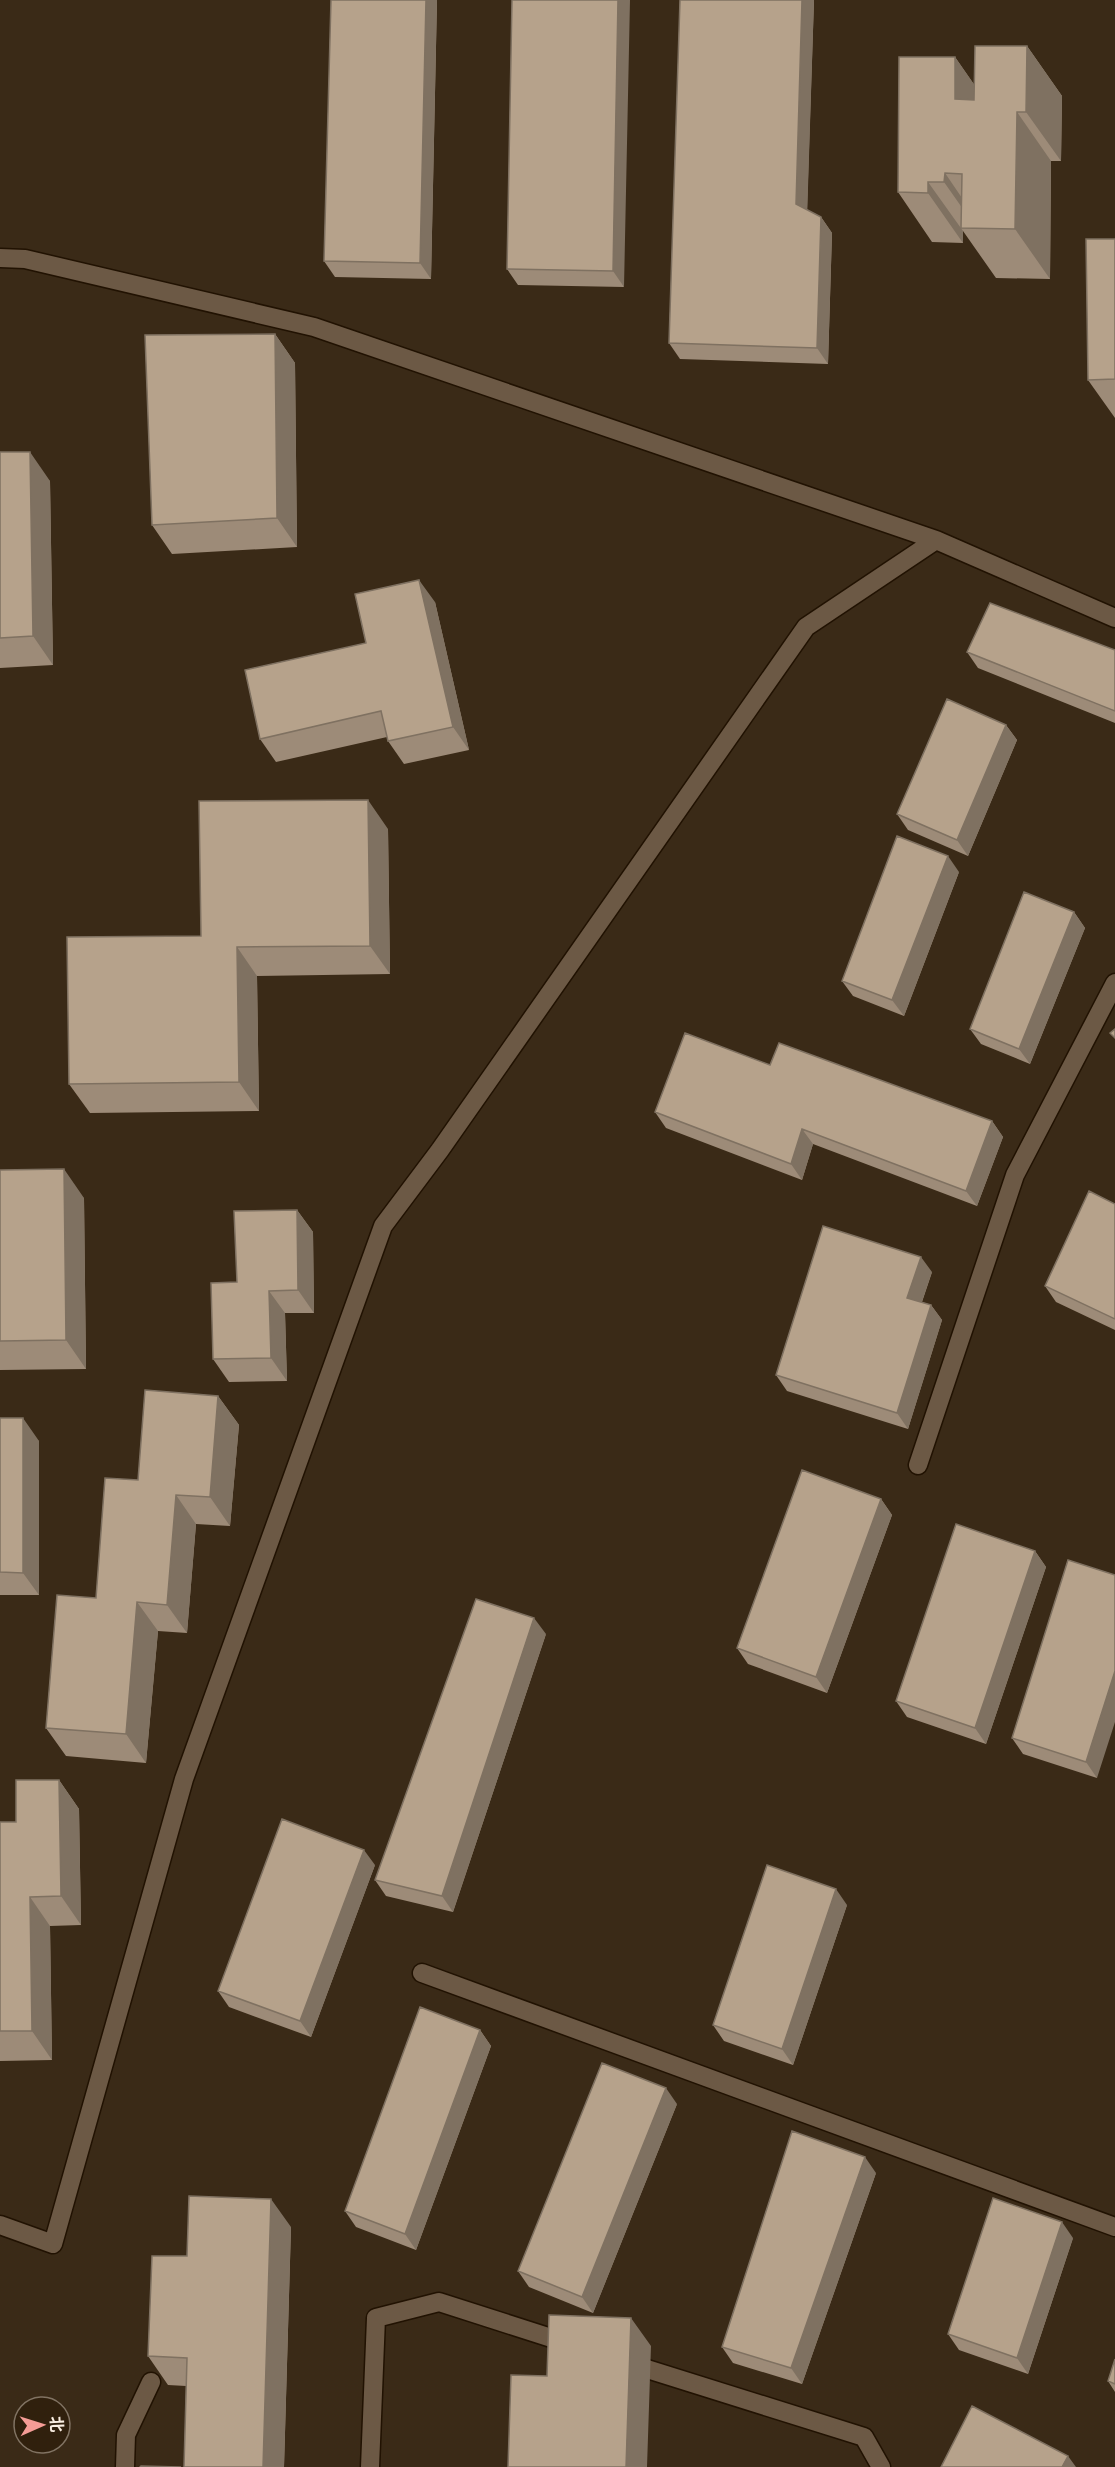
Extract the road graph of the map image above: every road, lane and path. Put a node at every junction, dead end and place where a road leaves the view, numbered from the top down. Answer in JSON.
{"nodes":[{"id":1,"x":0,"y":258,"type":"edge"},
{"id":2,"x":936,"y":540,"type":"junction"},
{"id":3,"x":1115,"y":618,"type":"edge"},
{"id":4,"x":1115,"y":983,"type":"edge"},
{"id":5,"x":918,"y":1465,"type":"dead end"},
{"id":6,"x":422,"y":1973,"type":"dead end"},
{"id":7,"x":0,"y":2225,"type":"edge"},
{"id":8,"x":1115,"y":2227,"type":"edge"},
{"id":9,"x":591,"y":2351,"type":"edge"},
{"id":10,"x":614,"y":2358,"type":"edge"},
{"id":11,"x":151,"y":2382,"type":"edge"},
{"id":12,"x":125,"y":2467,"type":"edge"},
{"id":13,"x":370,"y":2467,"type":"edge"},
{"id":14,"x":881,"y":2467,"type":"edge"}],
"edges":[{"from":1,"to":2,"type":"street"},
{"from":2,"to":3,"type":"street"},
{"from":2,"to":7,"type":"street"},
{"from":4,"to":5,"type":"street"},
{"from":6,"to":8,"type":"street"},
{"from":9,"to":13,"type":"street"},
{"from":10,"to":14,"type":"street"},
{"from":11,"to":12,"type":"street"}]}
